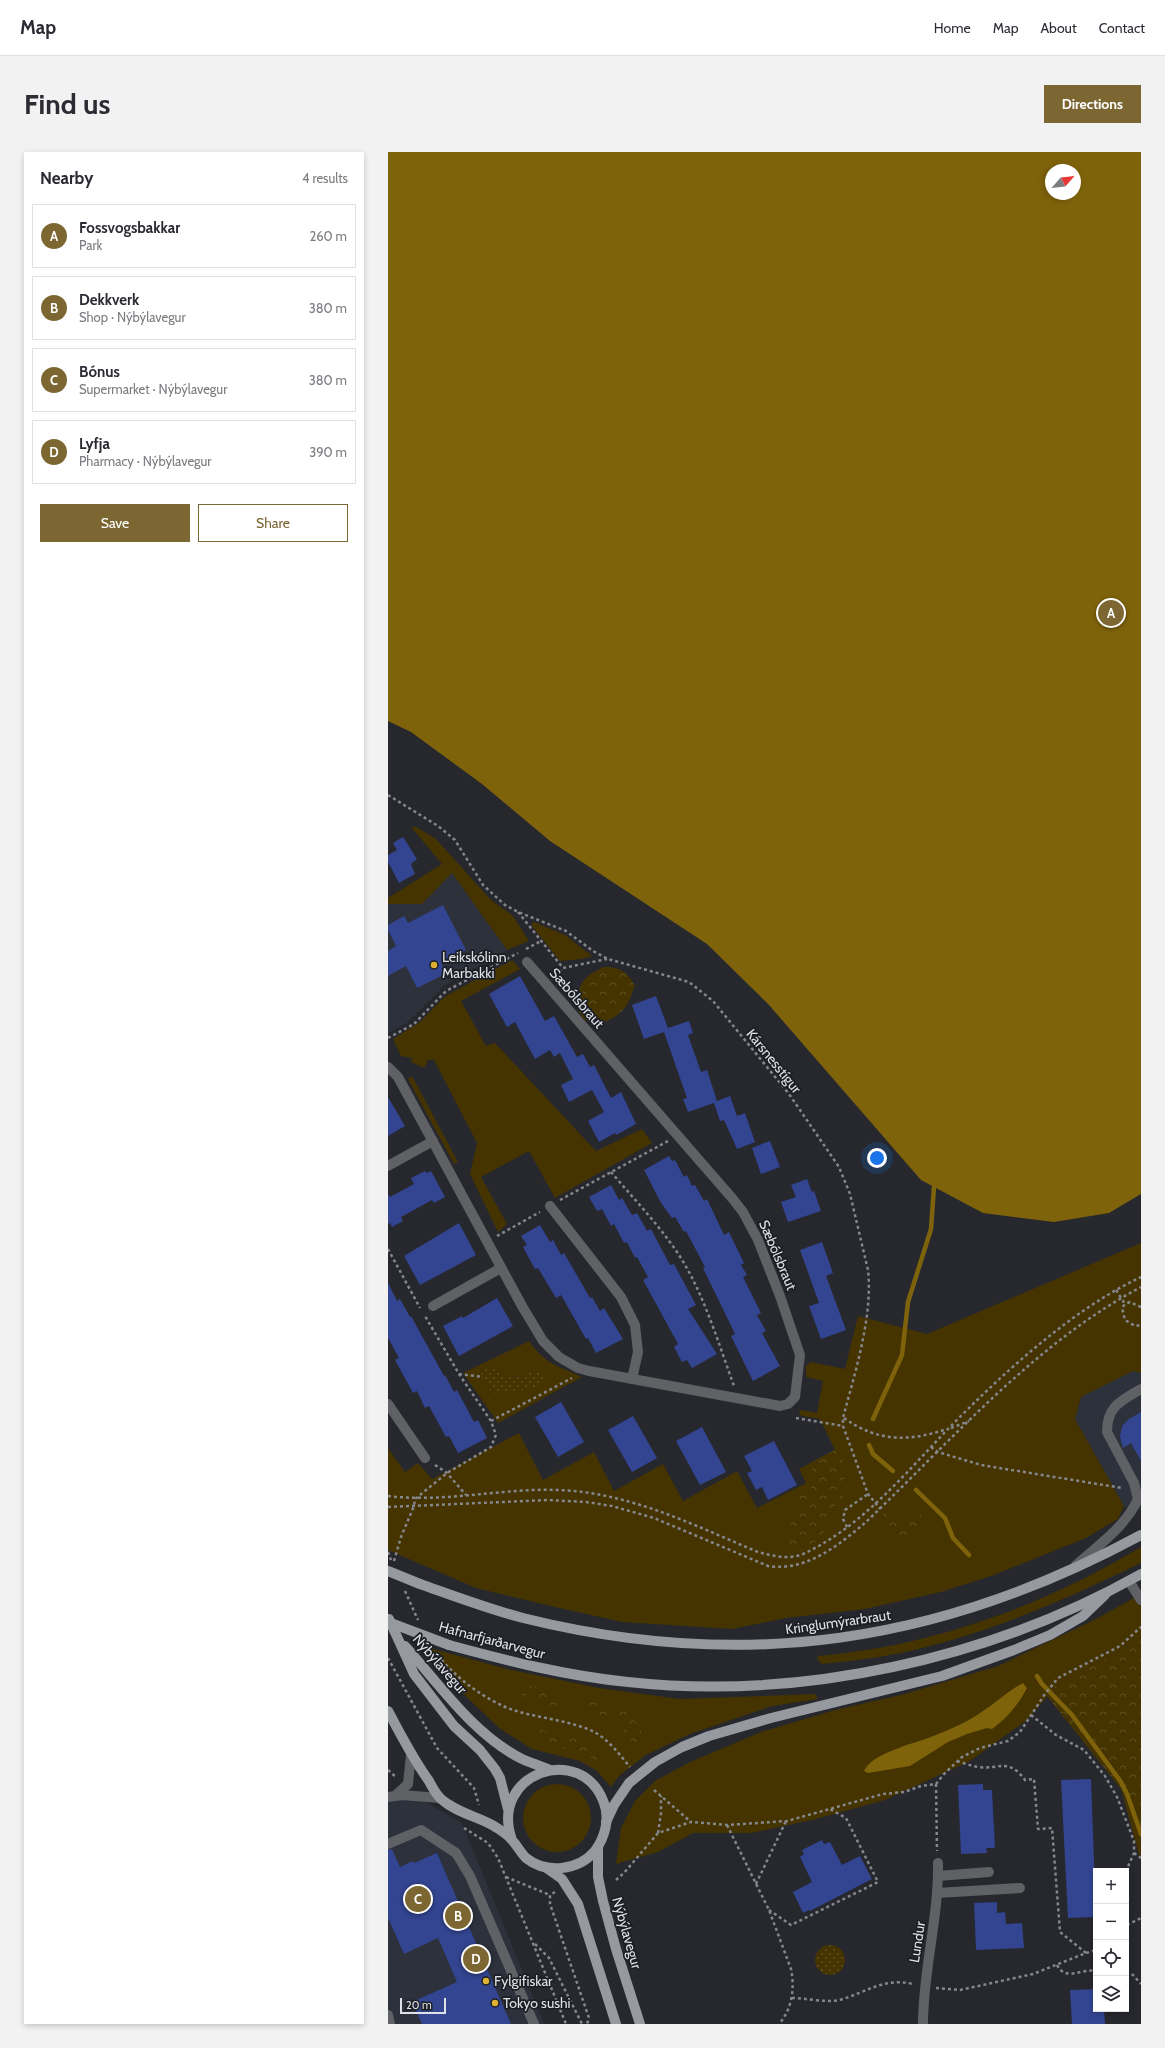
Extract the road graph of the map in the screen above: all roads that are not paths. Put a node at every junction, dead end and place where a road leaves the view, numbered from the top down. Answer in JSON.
{"nodes":[{"id":1,"x":527,"y":962,"type":"dead end"},
{"id":2,"x":388,"y":1067,"type":"edge"},
{"id":3,"x":433,"y":1141,"type":"junction"},
{"id":4,"x":388,"y":1166,"type":"edge"},
{"id":5,"x":550,"y":1206,"type":"road end"},
{"id":6,"x":501,"y":1268,"type":"junction"},
{"id":7,"x":433,"y":1306,"type":"dead end"},
{"id":8,"x":632,"y":1379,"type":"junction"},
{"id":9,"x":1141,"y":1389,"type":"edge"},
{"id":10,"x":388,"y":1404,"type":"edge"},
{"id":11,"x":425,"y":1458,"type":"road end"},
{"id":12,"x":1137,"y":1481,"type":"edge"},
{"id":13,"x":1141,"y":1535,"type":"edge"},
{"id":14,"x":388,"y":1572,"type":"edge"},
{"id":15,"x":1068,"y":1572,"type":"junction"},
{"id":16,"x":1141,"y":1574,"type":"edge"},
{"id":17,"x":1129,"y":1581,"type":"junction"},
{"id":18,"x":1111,"y":1590,"type":"junction"},
{"id":19,"x":1141,"y":1600,"type":"edge"},
{"id":20,"x":388,"y":1617,"type":"edge"},
{"id":21,"x":388,"y":1622,"type":"edge"},
{"id":22,"x":399,"y":1639,"type":"junction"},
{"id":23,"x":388,"y":1711,"type":"edge"},
{"id":24,"x":411,"y":1755,"type":"junction"},
{"id":25,"x":550,"y":1770,"type":"junction"},
{"id":26,"x":392,"y":1796,"type":"edge"},
{"id":27,"x":440,"y":1798,"type":"junction"},
{"id":28,"x":508,"y":1809,"type":"junction"},
{"id":29,"x":606,"y":1822,"type":"junction"},
{"id":30,"x":512,"y":1840,"type":"junction"},
{"id":31,"x":388,"y":1844,"type":"edge"},
{"id":32,"x":598,"y":1847,"type":"junction"},
{"id":33,"x":938,"y":1863,"type":"road end"},
{"id":34,"x":545,"y":1867,"type":"junction"},
{"id":35,"x":989,"y":1872,"type":"dead end"},
{"id":36,"x":938,"y":1876,"type":"junction"},
{"id":37,"x":1020,"y":1888,"type":"dead end"},
{"id":38,"x":937,"y":1893,"type":"junction"},
{"id":39,"x":388,"y":2016,"type":"edge"},
{"id":40,"x":614,"y":2022,"type":"edge"},
{"id":41,"x":390,"y":2024,"type":"edge"},
{"id":42,"x":534,"y":2024,"type":"edge"},
{"id":43,"x":640,"y":2024,"type":"edge"},
{"id":44,"x":923,"y":2024,"type":"edge"}],
"edges":[{"from":1,"to":8,"type":"street","name":"Sæbólsbraut"},
{"from":2,"to":3,"type":"street","name":"Sæbólsbraut"},
{"from":3,"to":4,"type":"street"},
{"from":3,"to":6,"type":"street","name":"Sæbólsbraut"},
{"from":5,"to":8,"type":"street"},
{"from":6,"to":7,"type":"street"},
{"from":6,"to":8,"type":"street","name":"Sæbólsbraut"},
{"from":9,"to":12,"type":"street"},
{"from":10,"to":11,"type":"street"},
{"from":12,"to":15,"type":"street"},
{"from":13,"to":15,"type":"main road","name":"Kringlumýrarbraut"},
{"from":14,"to":15,"type":"main road","name":"Kringlumýrarbraut","bridge":true},
{"from":16,"to":17,"type":"main road"},
{"from":17,"to":18,"type":"main road"},
{"from":17,"to":19,"type":"street"},
{"from":18,"to":21,"type":"main road","name":"Hafnarfjarðarvegur","bridge":true},
{"from":18,"to":29,"type":"main road"},
{"from":20,"to":22,"type":"main road"},
{"from":22,"to":25,"type":"main road","name":"Nýbýlavegur"},
{"from":22,"to":28,"type":"main road","name":"Nýbýlavegur"},
{"from":23,"to":24,"type":"main road"},
{"from":24,"to":26,"type":"street"},
{"from":24,"to":27,"type":"main road"},
{"from":25,"to":28,"type":"main road"},
{"from":25,"to":29,"type":"main road"},
{"from":26,"to":27,"type":"street"},
{"from":27,"to":30,"type":"main road"},
{"from":28,"to":30,"type":"main road"},
{"from":29,"to":32,"type":"main road"},
{"from":30,"to":34,"type":"main road"},
{"from":31,"to":42,"type":"street"},
{"from":32,"to":34,"type":"main road"},
{"from":32,"to":43,"type":"main road","name":"Nýbýlavegur"},
{"from":33,"to":36,"type":"street","name":"Lundur"},
{"from":34,"to":40,"type":"main road"},
{"from":35,"to":36,"type":"street"},
{"from":36,"to":38,"type":"street","name":"Lundur"},
{"from":37,"to":38,"type":"street"},
{"from":38,"to":44,"type":"street","name":"Lundur"},
{"from":39,"to":41,"type":"street"}]}
